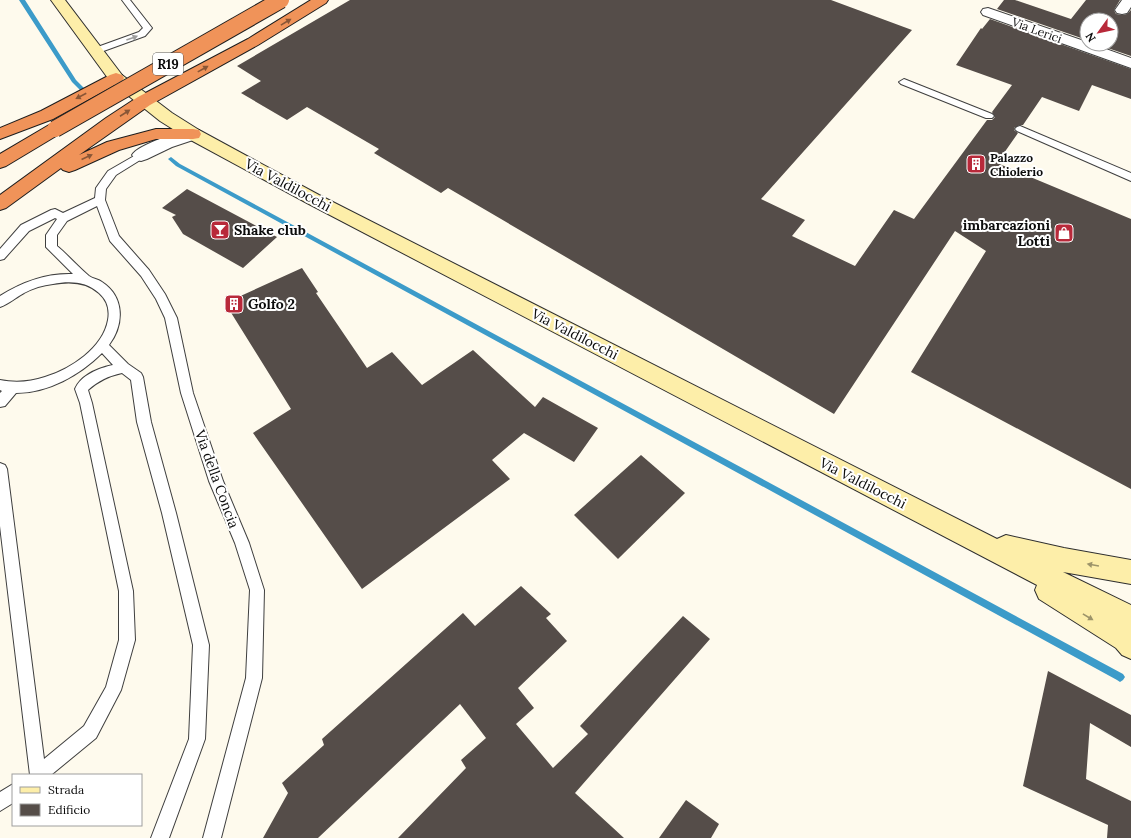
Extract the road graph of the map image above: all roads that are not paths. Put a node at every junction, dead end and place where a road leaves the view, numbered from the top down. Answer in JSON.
{"nodes":[{"id":1,"x":58,"y":0,"type":"edge"},
{"id":2,"x":126,"y":0,"type":"edge"},
{"id":3,"x":281,"y":0,"type":"edge"},
{"id":4,"x":321,"y":0,"type":"edge"},
{"id":5,"x":988,"y":12,"type":"dead end"},
{"id":6,"x":95,"y":51,"type":"junction"},
{"id":7,"x":1131,"y":64,"type":"edge"},
{"id":8,"x":116,"y":78,"type":"junction"},
{"id":9,"x":904,"y":82,"type":"dead end"},
{"id":10,"x":144,"y":101,"type":"junction"},
{"id":11,"x":989,"y":116,"type":"dead end"},
{"id":12,"x":1020,"y":129,"type":"dead end"},
{"id":13,"x":0,"y":134,"type":"edge"},
{"id":14,"x":193,"y":134,"type":"junction"},
{"id":15,"x":141,"y":155,"type":"joint"},
{"id":16,"x":0,"y":162,"type":"edge"},
{"id":17,"x":1131,"y":177,"type":"edge"},
{"id":18,"x":14,"y":194,"type":"junction"},
{"id":19,"x":100,"y":200,"type":"junction"},
{"id":20,"x":0,"y":204,"type":"edge"},
{"id":21,"x":63,"y":218,"type":"junction"},
{"id":22,"x":0,"y":256,"type":"edge"},
{"id":23,"x":86,"y":280,"type":"junction"},
{"id":24,"x":0,"y":302,"type":"edge"},
{"id":25,"x":102,"y":345,"type":"junction"},
{"id":26,"x":124,"y":368,"type":"junction"},
{"id":27,"x":70,"y":371,"type":"junction"},
{"id":28,"x":6,"y":386,"type":"edge"},
{"id":29,"x":81,"y":389,"type":"junction"},
{"id":30,"x":0,"y":402,"type":"edge"},
{"id":31,"x":0,"y":469,"type":"edge"},
{"id":32,"x":974,"y":540,"type":"junction"},
{"id":33,"x":1131,"y":572,"type":"edge"},
{"id":34,"x":1131,"y":619,"type":"edge"},
{"id":35,"x":1131,"y":646,"type":"edge"},
{"id":36,"x":38,"y":774,"type":"edge"},
{"id":37,"x":39,"y":774,"type":"edge"},
{"id":38,"x":12,"y":794,"type":"edge"},
{"id":39,"x":0,"y":802,"type":"edge"},
{"id":40,"x":160,"y":838,"type":"edge"},
{"id":41,"x":212,"y":838,"type":"edge"}],
"edges":[{"from":1,"to":6,"type":"main road","name":"Via Valdilocchi"},
{"from":6,"to":2,"type":"lane","one_way":true},
{"from":3,"to":16,"type":"highway","number":"R19","bridge":true},
{"from":10,"to":4,"type":"highway","one_way":true},
{"from":5,"to":7,"type":"street","name":"Via Lerici"},
{"from":6,"to":8,"type":"main road","name":"Via Valdilocchi"},
{"from":8,"to":10,"type":"main road","name":"Via Valdilocchi"},
{"from":8,"to":13,"type":"highway","one_way":true},
{"from":9,"to":11,"type":"lane"},
{"from":10,"to":14,"type":"main road","name":"Via Valdilocchi"},
{"from":18,"to":10,"type":"highway","one_way":true},
{"from":12,"to":17,"type":"lane"},
{"from":14,"to":15,"type":"street"},
{"from":18,"to":14,"type":"highway","one_way":true},
{"from":14,"to":32,"type":"main road","name":"Via Valdilocchi"},
{"from":15,"to":19,"type":"lane"},
{"from":18,"to":20,"type":"highway"},
{"from":19,"to":21,"type":"lane"},
{"from":19,"to":41,"type":"lane","name":"Via della Concia"},
{"from":21,"to":22,"type":"lane"},
{"from":21,"to":23,"type":"lane"},
{"from":23,"to":24,"type":"lane"},
{"from":23,"to":25,"type":"lane"},
{"from":25,"to":26,"type":"lane"},
{"from":25,"to":27,"type":"lane"},
{"from":26,"to":29,"type":"lane"},
{"from":26,"to":40,"type":"lane"},
{"from":27,"to":28,"type":"lane"},
{"from":27,"to":29,"type":"lane"},
{"from":28,"to":30,"type":"lane"},
{"from":29,"to":37,"type":"lane"},
{"from":31,"to":36,"type":"lane"},
{"from":33,"to":32,"type":"main road","one_way":true},
{"from":32,"to":34,"type":"main road","name":"Via Valdilocchi"},
{"from":32,"to":35,"type":"main road","one_way":true},
{"from":38,"to":39,"type":"lane"}]}
